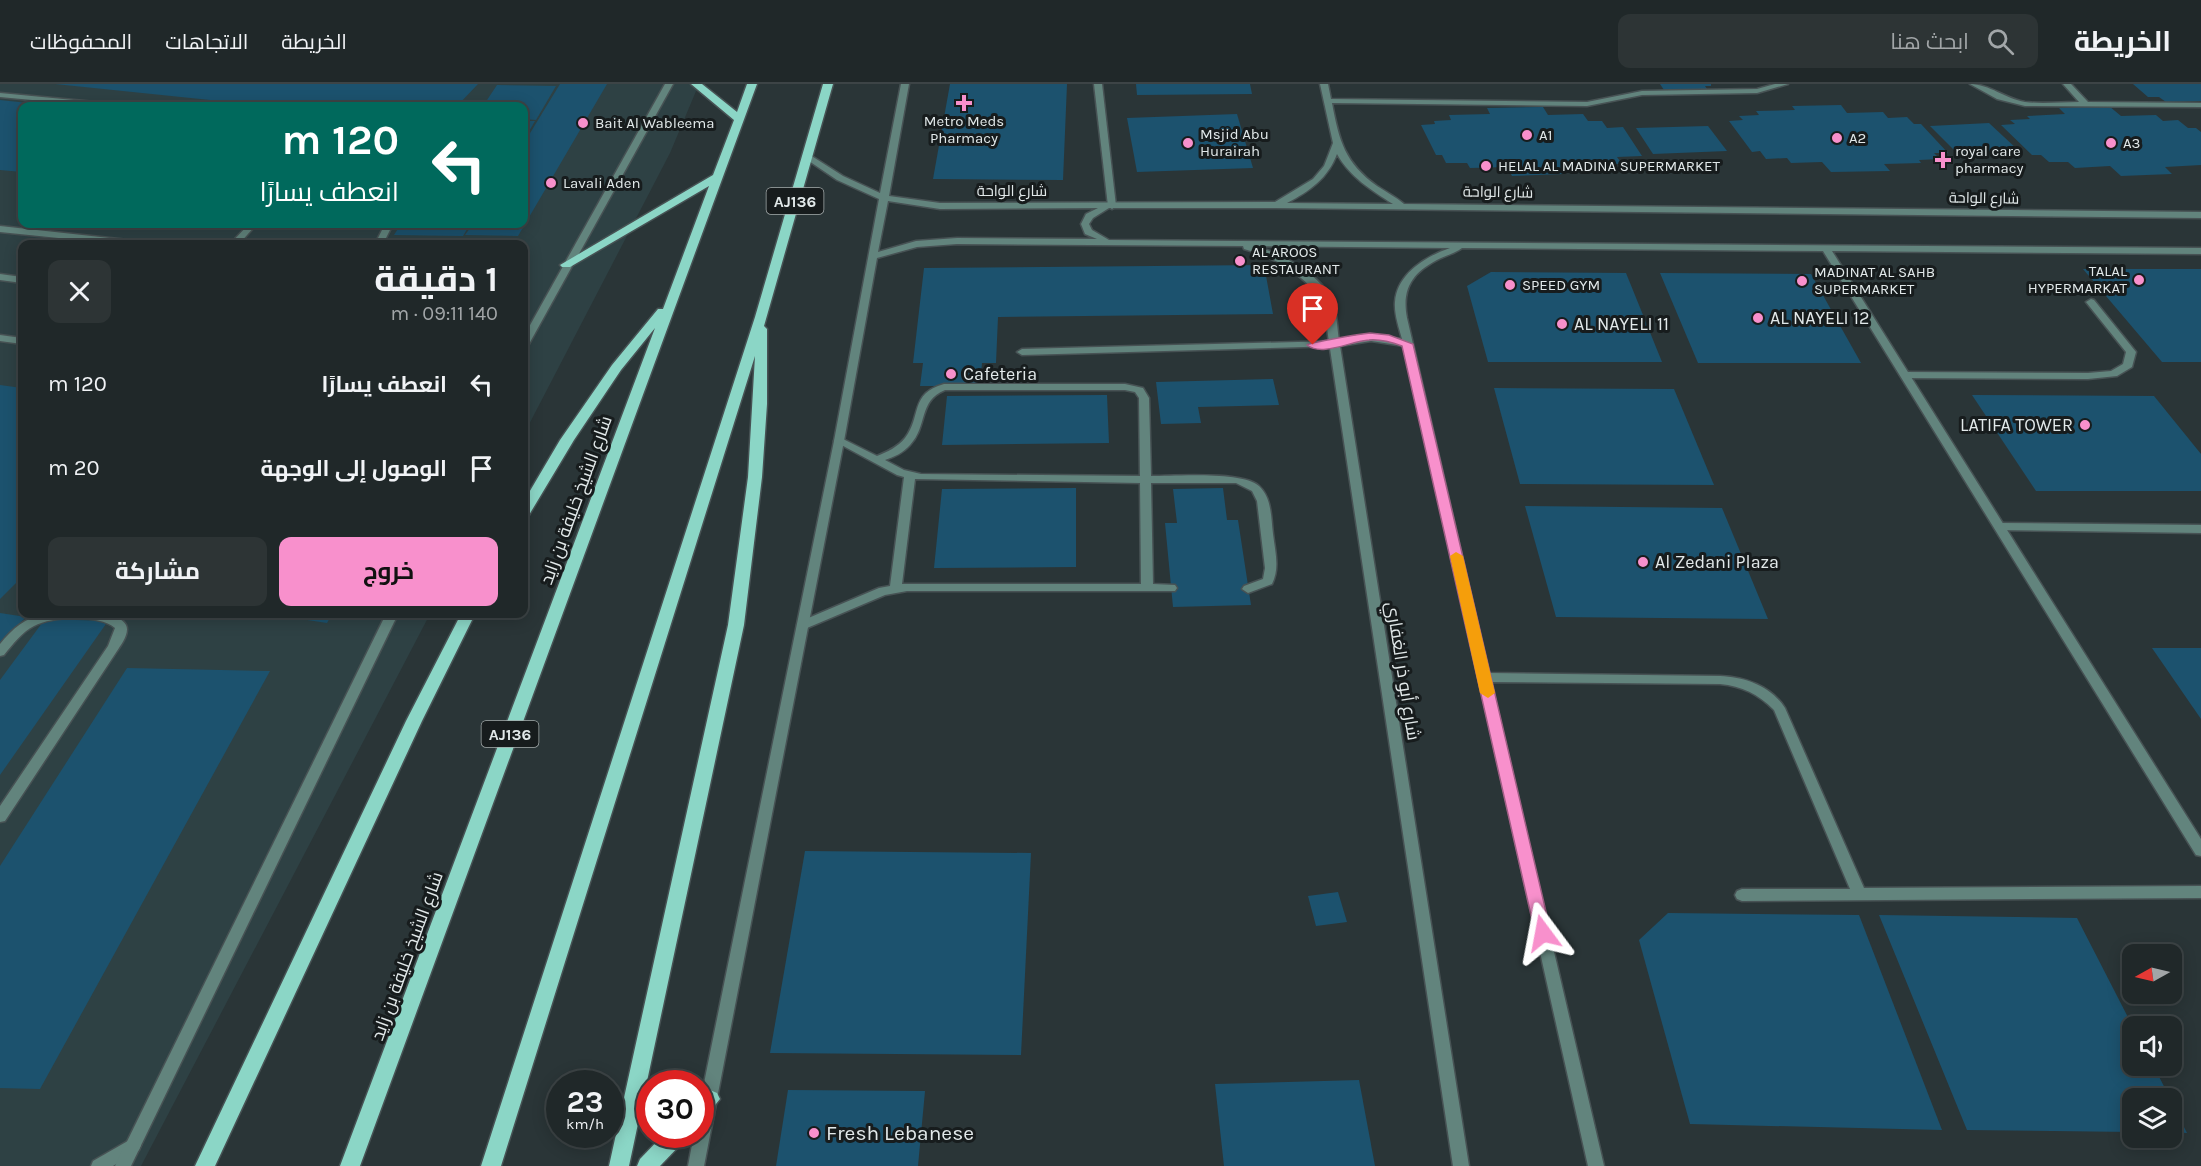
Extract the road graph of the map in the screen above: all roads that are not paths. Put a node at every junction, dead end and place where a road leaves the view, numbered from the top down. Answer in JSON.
{"nodes":[{"id":1,"x":669,"y":84,"type":"edge"},
{"id":2,"x":696,"y":84,"type":"edge"},
{"id":3,"x":752,"y":84,"type":"edge"},
{"id":4,"x":828,"y":84,"type":"edge"},
{"id":5,"x":905,"y":84,"type":"edge"},
{"id":6,"x":1098,"y":84,"type":"edge"},
{"id":7,"x":1324,"y":84,"type":"edge"},
{"id":8,"x":1784,"y":84,"type":"edge"},
{"id":9,"x":1974,"y":84,"type":"edge"},
{"id":10,"x":2067,"y":84,"type":"edge"},
{"id":11,"x":0,"y":95,"type":"edge"},
{"id":12,"x":1327,"y":101,"type":"junction"},
{"id":13,"x":74,"y":102,"type":"edge"},
{"id":14,"x":2086,"y":105,"type":"junction"},
{"id":15,"x":2201,"y":105,"type":"edge"},
{"id":16,"x":739,"y":119,"type":"junction"},
{"id":17,"x":1336,"y":144,"type":"junction"},
{"id":18,"x":807,"y":157,"type":"junction"},
{"id":19,"x":716,"y":177,"type":"junction"},
{"id":20,"x":883,"y":198,"type":"junction"},
{"id":21,"x":1275,"y":205,"type":"junction"},
{"id":22,"x":1112,"y":206,"type":"junction"},
{"id":23,"x":1403,"y":206,"type":"junction"},
{"id":24,"x":2201,"y":215,"type":"edge"},
{"id":25,"x":249,"y":228,"type":"edge"},
{"id":26,"x":0,"y":229,"type":"edge"},
{"id":27,"x":100,"y":240,"type":"edge"},
{"id":28,"x":238,"y":240,"type":"edge"},
{"id":29,"x":1112,"y":242,"type":"junction"},
{"id":30,"x":1228,"y":243,"type":"junction"},
{"id":31,"x":1467,"y":245,"type":"junction"},
{"id":32,"x":1827,"y":248,"type":"junction"},
{"id":33,"x":2201,"y":251,"type":"edge"},
{"id":34,"x":872,"y":257,"type":"junction"},
{"id":35,"x":566,"y":265,"type":"junction"},
{"id":36,"x":0,"y":277,"type":"edge"},
{"id":37,"x":18,"y":279,"type":"edge"},
{"id":38,"x":2091,"y":302,"type":"dead end"},
{"id":39,"x":670,"y":303,"type":"junction"},
{"id":40,"x":761,"y":317,"type":"junction"},
{"id":41,"x":528,"y":336,"type":"edge"},
{"id":42,"x":0,"y":338,"type":"edge"},
{"id":43,"x":18,"y":340,"type":"edge"},
{"id":44,"x":1335,"y":344,"type":"junction"},
{"id":45,"x":1407,"y":344,"type":"junction"},
{"id":46,"x":1022,"y":351,"type":"dead end"},
{"id":47,"x":1905,"y":375,"type":"junction"},
{"id":48,"x":839,"y":441,"type":"junction"},
{"id":49,"x":876,"y":460,"type":"junction"},
{"id":50,"x":910,"y":475,"type":"junction"},
{"id":51,"x":1145,"y":479,"type":"junction"},
{"id":52,"x":528,"y":505,"type":"edge"},
{"id":53,"x":2001,"y":527,"type":"junction"},
{"id":54,"x":2201,"y":529,"type":"edge"},
{"id":55,"x":896,"y":588,"type":"junction"},
{"id":56,"x":1147,"y":588,"type":"junction"},
{"id":57,"x":1172,"y":588,"type":"dead end"},
{"id":58,"x":1248,"y":589,"type":"dead end"},
{"id":59,"x":42,"y":618,"type":"edge"},
{"id":60,"x":111,"y":618,"type":"edge"},
{"id":61,"x":390,"y":618,"type":"edge"},
{"id":62,"x":466,"y":618,"type":"edge"},
{"id":63,"x":803,"y":625,"type":"junction"},
{"id":64,"x":0,"y":652,"type":"edge"},
{"id":65,"x":1484,"y":677,"type":"junction"},
{"id":66,"x":0,"y":817,"type":"edge"},
{"id":67,"x":2201,"y":851,"type":"edge"},
{"id":68,"x":2201,"y":892,"type":"edge"},
{"id":69,"x":1742,"y":895,"type":"dead end"},
{"id":70,"x":1860,"y":895,"type":"junction"},
{"id":71,"x":712,"y":1070,"type":"edge"},
{"id":72,"x":133,"y":1146,"type":"junction"},
{"id":73,"x":663,"y":1148,"type":"edge"},
{"id":74,"x":699,"y":1148,"type":"edge"},
{"id":75,"x":99,"y":1166,"type":"edge"},
{"id":76,"x":123,"y":1166,"type":"edge"},
{"id":77,"x":205,"y":1166,"type":"edge"},
{"id":78,"x":350,"y":1166,"type":"edge"},
{"id":79,"x":491,"y":1166,"type":"edge"},
{"id":80,"x":619,"y":1166,"type":"edge"},
{"id":81,"x":646,"y":1166,"type":"edge"},
{"id":82,"x":696,"y":1166,"type":"edge"},
{"id":83,"x":1461,"y":1166,"type":"edge"},
{"id":84,"x":1596,"y":1166,"type":"edge"}],
"edges":[{"from":1,"to":35,"type":"street"},
{"from":2,"to":16,"type":"main road"},
{"from":3,"to":16,"type":"main road","name":"شارع الشيخ خليفة بن زايد","number":"AJ136"},
{"from":4,"to":18,"type":"main road","number":"AJ136"},
{"from":5,"to":20,"type":"street"},
{"from":6,"to":22,"type":"street"},
{"from":7,"to":12,"type":"street"},
{"from":8,"to":12,"type":"street"},
{"from":9,"to":14,"type":"street"},
{"from":10,"to":14,"type":"street"},
{"from":11,"to":13,"type":"street"},
{"from":12,"to":17,"type":"street"},
{"from":14,"to":15,"type":"street"},
{"from":16,"to":19,"type":"main road","name":"شارع الشيخ خليفة بن زايد","number":"AJ136"},
{"from":17,"to":21,"type":"street"},
{"from":17,"to":23,"type":"street"},
{"from":18,"to":20,"type":"street","name":"شارع الواحة"},
{"from":18,"to":40,"type":"main road","number":"AJ136"},
{"from":19,"to":35,"type":"main road"},
{"from":19,"to":39,"type":"main road","name":"شارع الشيخ خليفة بن زايد","number":"AJ136"},
{"from":20,"to":22,"type":"street","name":"شارع الواحة"},
{"from":20,"to":34,"type":"street"},
{"from":21,"to":22,"type":"street","name":"شارع الواحة"},
{"from":21,"to":23,"type":"street","name":"شارع الواحة"},
{"from":22,"to":29,"type":"street"},
{"from":23,"to":24,"type":"street","name":"شارع الواحة"},
{"from":25,"to":28,"type":"street"},
{"from":26,"to":27,"type":"street"},
{"from":29,"to":30,"type":"street"},
{"from":29,"to":34,"type":"street"},
{"from":30,"to":31,"type":"street"},
{"from":30,"to":44,"type":"street","name":"شارع أبو ذر الغفاري"},
{"from":31,"to":32,"type":"street"},
{"from":31,"to":45,"type":"street"},
{"from":32,"to":33,"type":"street"},
{"from":32,"to":47,"type":"street"},
{"from":34,"to":48,"type":"street"},
{"from":35,"to":41,"type":"street"},
{"from":36,"to":37,"type":"street"},
{"from":38,"to":47,"type":"street"},
{"from":39,"to":52,"type":"main road"},
{"from":39,"to":78,"type":"main road","name":"شارع الشيخ خليفة بن زايد","number":"AJ136"},
{"from":40,"to":79,"type":"main road","number":"AJ136"},
{"from":40,"to":80,"type":"main road"},
{"from":42,"to":43,"type":"street"},
{"from":44,"to":45,"type":"street"},
{"from":44,"to":46,"type":"street"},
{"from":44,"to":83,"type":"street","name":"شارع أبو ذر الغفاري"},
{"from":45,"to":65,"type":"street"},
{"from":47,"to":53,"type":"street"},
{"from":48,"to":49,"type":"street"},
{"from":48,"to":63,"type":"street"},
{"from":49,"to":50,"type":"street"},
{"from":49,"to":51,"type":"street"},
{"from":50,"to":51,"type":"street"},
{"from":50,"to":55,"type":"street"},
{"from":51,"to":56,"type":"street"},
{"from":51,"to":58,"type":"street"},
{"from":53,"to":54,"type":"street"},
{"from":53,"to":67,"type":"street"},
{"from":55,"to":56,"type":"street"},
{"from":55,"to":63,"type":"street"},
{"from":56,"to":57,"type":"street"},
{"from":59,"to":64,"type":"street"},
{"from":60,"to":66,"type":"street"},
{"from":61,"to":72,"type":"street"},
{"from":62,"to":77,"type":"main road"},
{"from":63,"to":71,"type":"street"},
{"from":65,"to":70,"type":"street"},
{"from":65,"to":84,"type":"street"},
{"from":68,"to":70,"type":"street"},
{"from":69,"to":70,"type":"street"},
{"from":72,"to":75,"type":"street"},
{"from":72,"to":76,"type":"street"},
{"from":73,"to":81,"type":"main road"},
{"from":74,"to":82,"type":"street"}]}
